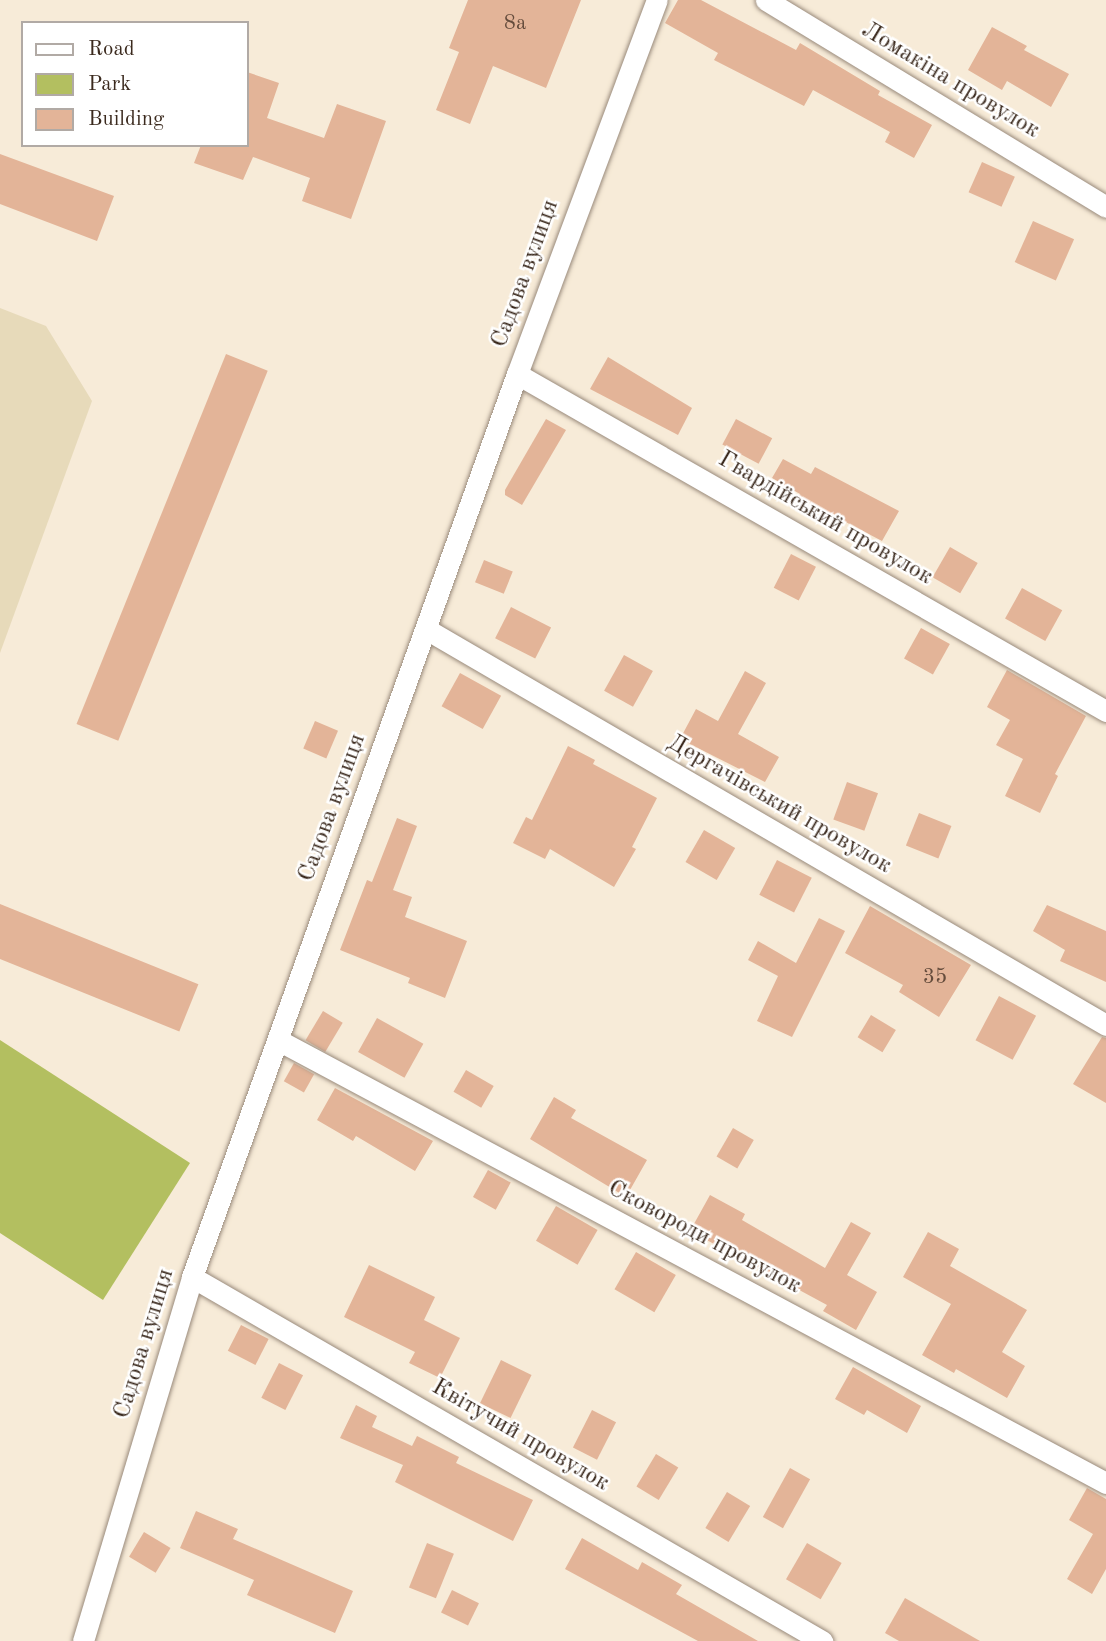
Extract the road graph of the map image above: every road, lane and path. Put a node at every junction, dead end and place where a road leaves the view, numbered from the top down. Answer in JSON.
{"nodes":[{"id":1,"x":657,"y":0,"type":"edge"},
{"id":2,"x":766,"y":0,"type":"edge"},
{"id":3,"x":1106,"y":206,"type":"edge"},
{"id":4,"x":517,"y":374,"type":"junction"},
{"id":5,"x":425,"y":629,"type":"junction"},
{"id":6,"x":1106,"y":710,"type":"edge"},
{"id":7,"x":1106,"y":1025,"type":"edge"},
{"id":8,"x":278,"y":1040,"type":"junction"},
{"id":9,"x":192,"y":1277,"type":"junction"},
{"id":10,"x":1106,"y":1483,"type":"edge"},
{"id":11,"x":83,"y":1641,"type":"edge"},
{"id":12,"x":822,"y":1641,"type":"edge"}],
"edges":[{"from":1,"to":4,"type":"street","name":"Садова вулиця"},
{"from":2,"to":3,"type":"street","name":"Ломакіна провулок"},
{"from":4,"to":5,"type":"street","name":"Садова вулиця"},
{"from":4,"to":6,"type":"street","name":"Гвардійський провулок"},
{"from":5,"to":7,"type":"street","name":"Дергачівський провулок"},
{"from":5,"to":8,"type":"street","name":"Садова вулиця"},
{"from":8,"to":9,"type":"street","name":"Садова вулиця"},
{"from":8,"to":10,"type":"street","name":"Сковороди провулок"},
{"from":9,"to":11,"type":"street","name":"Садова вулиця"},
{"from":9,"to":12,"type":"street","name":"Квітучий провулок"}]}
